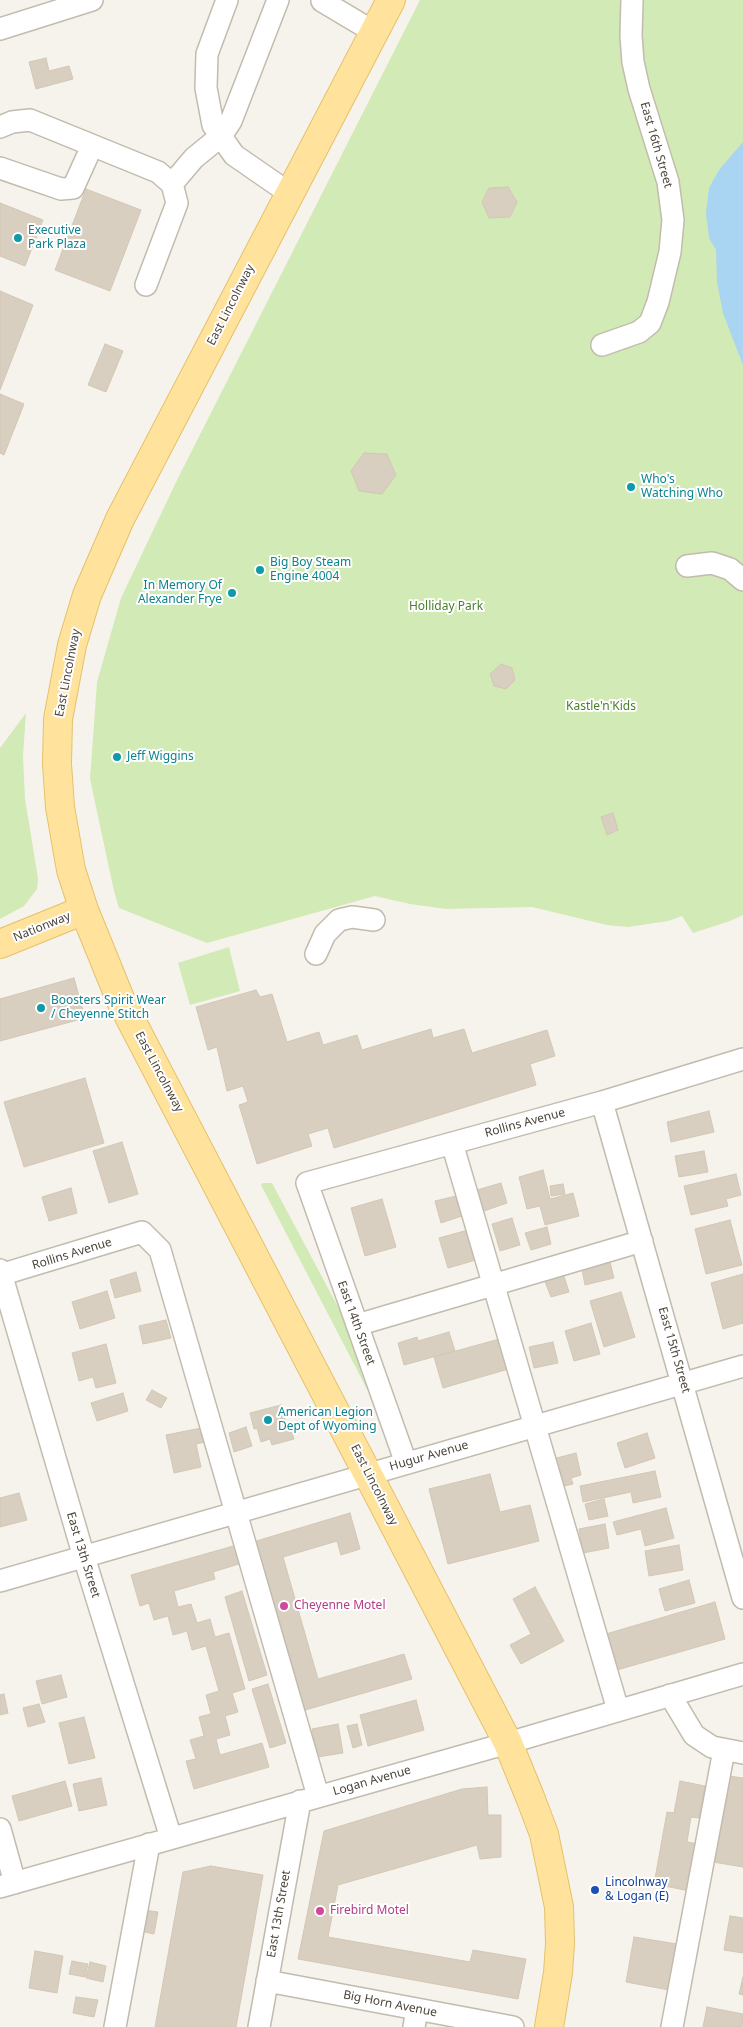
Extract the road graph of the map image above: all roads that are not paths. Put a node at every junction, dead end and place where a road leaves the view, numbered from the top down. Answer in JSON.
{"nodes":[{"id":1,"x":92,"y":0,"type":"edge"},
{"id":2,"x":226,"y":0,"type":"edge"},
{"id":3,"x":278,"y":0,"type":"edge"},
{"id":4,"x":391,"y":0,"type":"edge"},
{"id":5,"x":632,"y":0,"type":"edge"},
{"id":6,"x":322,"y":1,"type":"edge"},
{"id":7,"x":0,"y":29,"type":"edge"},
{"id":8,"x":374,"y":32,"type":"junction"},
{"id":9,"x":0,"y":127,"type":"edge"},
{"id":10,"x":221,"y":136,"type":"junction"},
{"id":11,"x":92,"y":146,"type":"junction"},
{"id":12,"x":0,"y":168,"type":"edge"},
{"id":13,"x":172,"y":184,"type":"junction"},
{"id":14,"x":289,"y":193,"type":"junction"},
{"id":15,"x":146,"y":285,"type":"dead end"},
{"id":16,"x":602,"y":345,"type":"dead end"},
{"id":17,"x":687,"y":566,"type":"dead end"},
{"id":18,"x":743,"y":580,"type":"edge"},
{"id":19,"x":84,"y":910,"type":"junction"},
{"id":20,"x":374,"y":920,"type":"dead end"},
{"id":21,"x":0,"y":944,"type":"edge"},
{"id":22,"x":316,"y":954,"type":"dead end"},
{"id":23,"x":743,"y":1059,"type":"edge"},
{"id":24,"x":602,"y":1102,"type":"junction"},
{"id":25,"x":452,"y":1143,"type":"junction"},
{"id":26,"x":307,"y":1183,"type":"joint"},
{"id":27,"x":642,"y":1241,"type":"junction"},
{"id":28,"x":0,"y":1274,"type":"edge"},
{"id":29,"x":494,"y":1286,"type":"junction"},
{"id":30,"x":357,"y":1325,"type":"junction"},
{"id":31,"x":743,"y":1366,"type":"edge"},
{"id":32,"x":684,"y":1384,"type":"junction"},
{"id":33,"x":534,"y":1426,"type":"junction"},
{"id":34,"x":406,"y":1463,"type":"junction"},
{"id":35,"x":368,"y":1473,"type":"junction"},
{"id":36,"x":237,"y":1512,"type":"junction"},
{"id":37,"x":84,"y":1557,"type":"junction"},
{"id":38,"x":0,"y":1582,"type":"edge"},
{"id":39,"x":743,"y":1598,"type":"edge"},
{"id":40,"x":743,"y":1674,"type":"edge"},
{"id":41,"x":670,"y":1695,"type":"junction"},
{"id":42,"x":618,"y":1710,"type":"junction"},
{"id":43,"x":508,"y":1743,"type":"junction"},
{"id":44,"x":734,"y":1752,"type":"edge"},
{"id":45,"x":309,"y":1799,"type":"junction"},
{"id":46,"x":0,"y":1829,"type":"edge"},
{"id":47,"x":171,"y":1838,"type":"junction"},
{"id":48,"x":149,"y":1844,"type":"junction"},
{"id":49,"x":4,"y":1888,"type":"edge"},
{"id":50,"x":267,"y":1981,"type":"junction"},
{"id":51,"x":415,"y":2018,"type":"edge"},
{"id":52,"x":115,"y":2027,"type":"edge"},
{"id":53,"x":259,"y":2027,"type":"edge"},
{"id":54,"x":513,"y":2027,"type":"edge"},
{"id":55,"x":550,"y":2027,"type":"edge"},
{"id":56,"x":672,"y":2027,"type":"edge"}],
"edges":[{"from":1,"to":7,"type":"street"},
{"from":2,"to":10,"type":"street"},
{"from":3,"to":10,"type":"street"},
{"from":4,"to":8,"type":"main road","name":"East Lincolnway"},
{"from":5,"to":16,"type":"street","name":"East 16th Street"},
{"from":6,"to":8,"type":"street"},
{"from":8,"to":14,"type":"main road","name":"East Lincolnway"},
{"from":9,"to":11,"type":"street"},
{"from":10,"to":13,"type":"street"},
{"from":10,"to":14,"type":"street"},
{"from":11,"to":12,"type":"street"},
{"from":11,"to":13,"type":"street"},
{"from":13,"to":15,"type":"street"},
{"from":14,"to":19,"type":"main road","name":"East Lincolnway"},
{"from":17,"to":18,"type":"street"},
{"from":19,"to":21,"type":"main road","name":"Nationway"},
{"from":19,"to":35,"type":"main road","name":"East Lincolnway"},
{"from":20,"to":22,"type":"street"},
{"from":23,"to":24,"type":"street","name":"Rollins Avenue"},
{"from":24,"to":25,"type":"street","name":"Rollins Avenue"},
{"from":24,"to":27,"type":"street","name":"East 15th Street"},
{"from":25,"to":26,"type":"street","name":"Rollins Avenue"},
{"from":25,"to":29,"type":"street"},
{"from":26,"to":30,"type":"street","name":"East 14th Street"},
{"from":27,"to":29,"type":"street"},
{"from":27,"to":32,"type":"street","name":"East 15th Street"},
{"from":28,"to":36,"type":"street","name":"Rollins Avenue"},
{"from":28,"to":37,"type":"street","name":"East 13th Street"},
{"from":29,"to":30,"type":"street"},
{"from":29,"to":33,"type":"street"},
{"from":30,"to":34,"type":"street","name":"East 14th Street"},
{"from":31,"to":32,"type":"street","name":"Hugur Avenue"},
{"from":32,"to":33,"type":"street","name":"Hugur Avenue"},
{"from":32,"to":39,"type":"street","name":"East 15th Street"},
{"from":33,"to":34,"type":"street","name":"Hugur Avenue"},
{"from":33,"to":42,"type":"street"},
{"from":34,"to":35,"type":"street","name":"Hugur Avenue"},
{"from":35,"to":36,"type":"street","name":"Hugur Avenue"},
{"from":35,"to":43,"type":"main road","name":"East Lincolnway"},
{"from":36,"to":37,"type":"street","name":"Hugur Avenue"},
{"from":36,"to":45,"type":"street"},
{"from":37,"to":38,"type":"street","name":"Hugur Avenue"},
{"from":37,"to":47,"type":"street","name":"East 13th Street"},
{"from":40,"to":41,"type":"street","name":"Logan Avenue"},
{"from":41,"to":42,"type":"street","name":"Logan Avenue"},
{"from":41,"to":44,"type":"street"},
{"from":42,"to":43,"type":"street","name":"Logan Avenue"},
{"from":43,"to":45,"type":"street","name":"Logan Avenue"},
{"from":43,"to":55,"type":"main road","name":"East Lincolnway"},
{"from":44,"to":56,"type":"street"},
{"from":45,"to":47,"type":"street","name":"Logan Avenue"},
{"from":45,"to":50,"type":"street","name":"East 13th Street"},
{"from":46,"to":49,"type":"street"},
{"from":47,"to":48,"type":"street","name":"Logan Avenue"},
{"from":48,"to":49,"type":"street","name":"Logan Avenue"},
{"from":48,"to":52,"type":"street"},
{"from":50,"to":51,"type":"street","name":"Big Horn Avenue"},
{"from":50,"to":53,"type":"street","name":"East 13th Street"},
{"from":51,"to":54,"type":"street","name":"Big Horn Avenue"}]}
